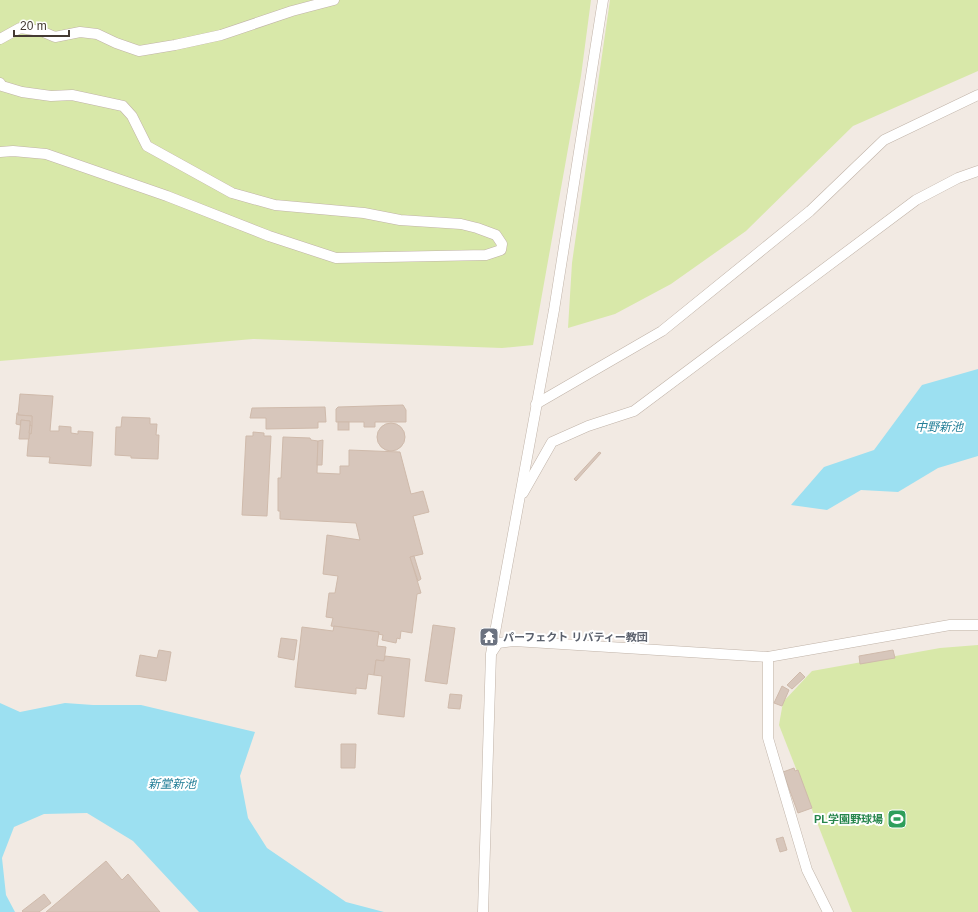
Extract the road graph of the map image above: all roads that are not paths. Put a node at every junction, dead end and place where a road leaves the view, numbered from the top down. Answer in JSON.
{"nodes":[{"id":1,"x":334,"y":0,"type":"edge"},
{"id":2,"x":603,"y":0,"type":"edge"},
{"id":3,"x":0,"y":39,"type":"edge"},
{"id":4,"x":0,"y":83,"type":"edge"},
{"id":5,"x":978,"y":95,"type":"edge"},
{"id":6,"x":0,"y":152,"type":"edge"},
{"id":7,"x":978,"y":171,"type":"edge"},
{"id":8,"x":536,"y":404,"type":"junction"},
{"id":9,"x":519,"y":500,"type":"junction"},
{"id":10,"x":978,"y":625,"type":"edge"},
{"id":11,"x":491,"y":654,"type":"junction"},
{"id":12,"x":768,"y":657,"type":"junction"},
{"id":13,"x":483,"y":912,"type":"edge"},
{"id":14,"x":828,"y":912,"type":"edge"}],
"edges":[{"from":1,"to":3,"type":"lane"},
{"from":2,"to":8,"type":"lane"},
{"from":4,"to":6,"type":"lane"},
{"from":5,"to":8,"type":"lane"},
{"from":7,"to":9,"type":"lane"},
{"from":8,"to":9,"type":"lane"},
{"from":9,"to":11,"type":"lane"},
{"from":10,"to":12,"type":"lane"},
{"from":11,"to":12,"type":"lane"},
{"from":11,"to":13,"type":"lane"},
{"from":12,"to":14,"type":"lane"}]}
